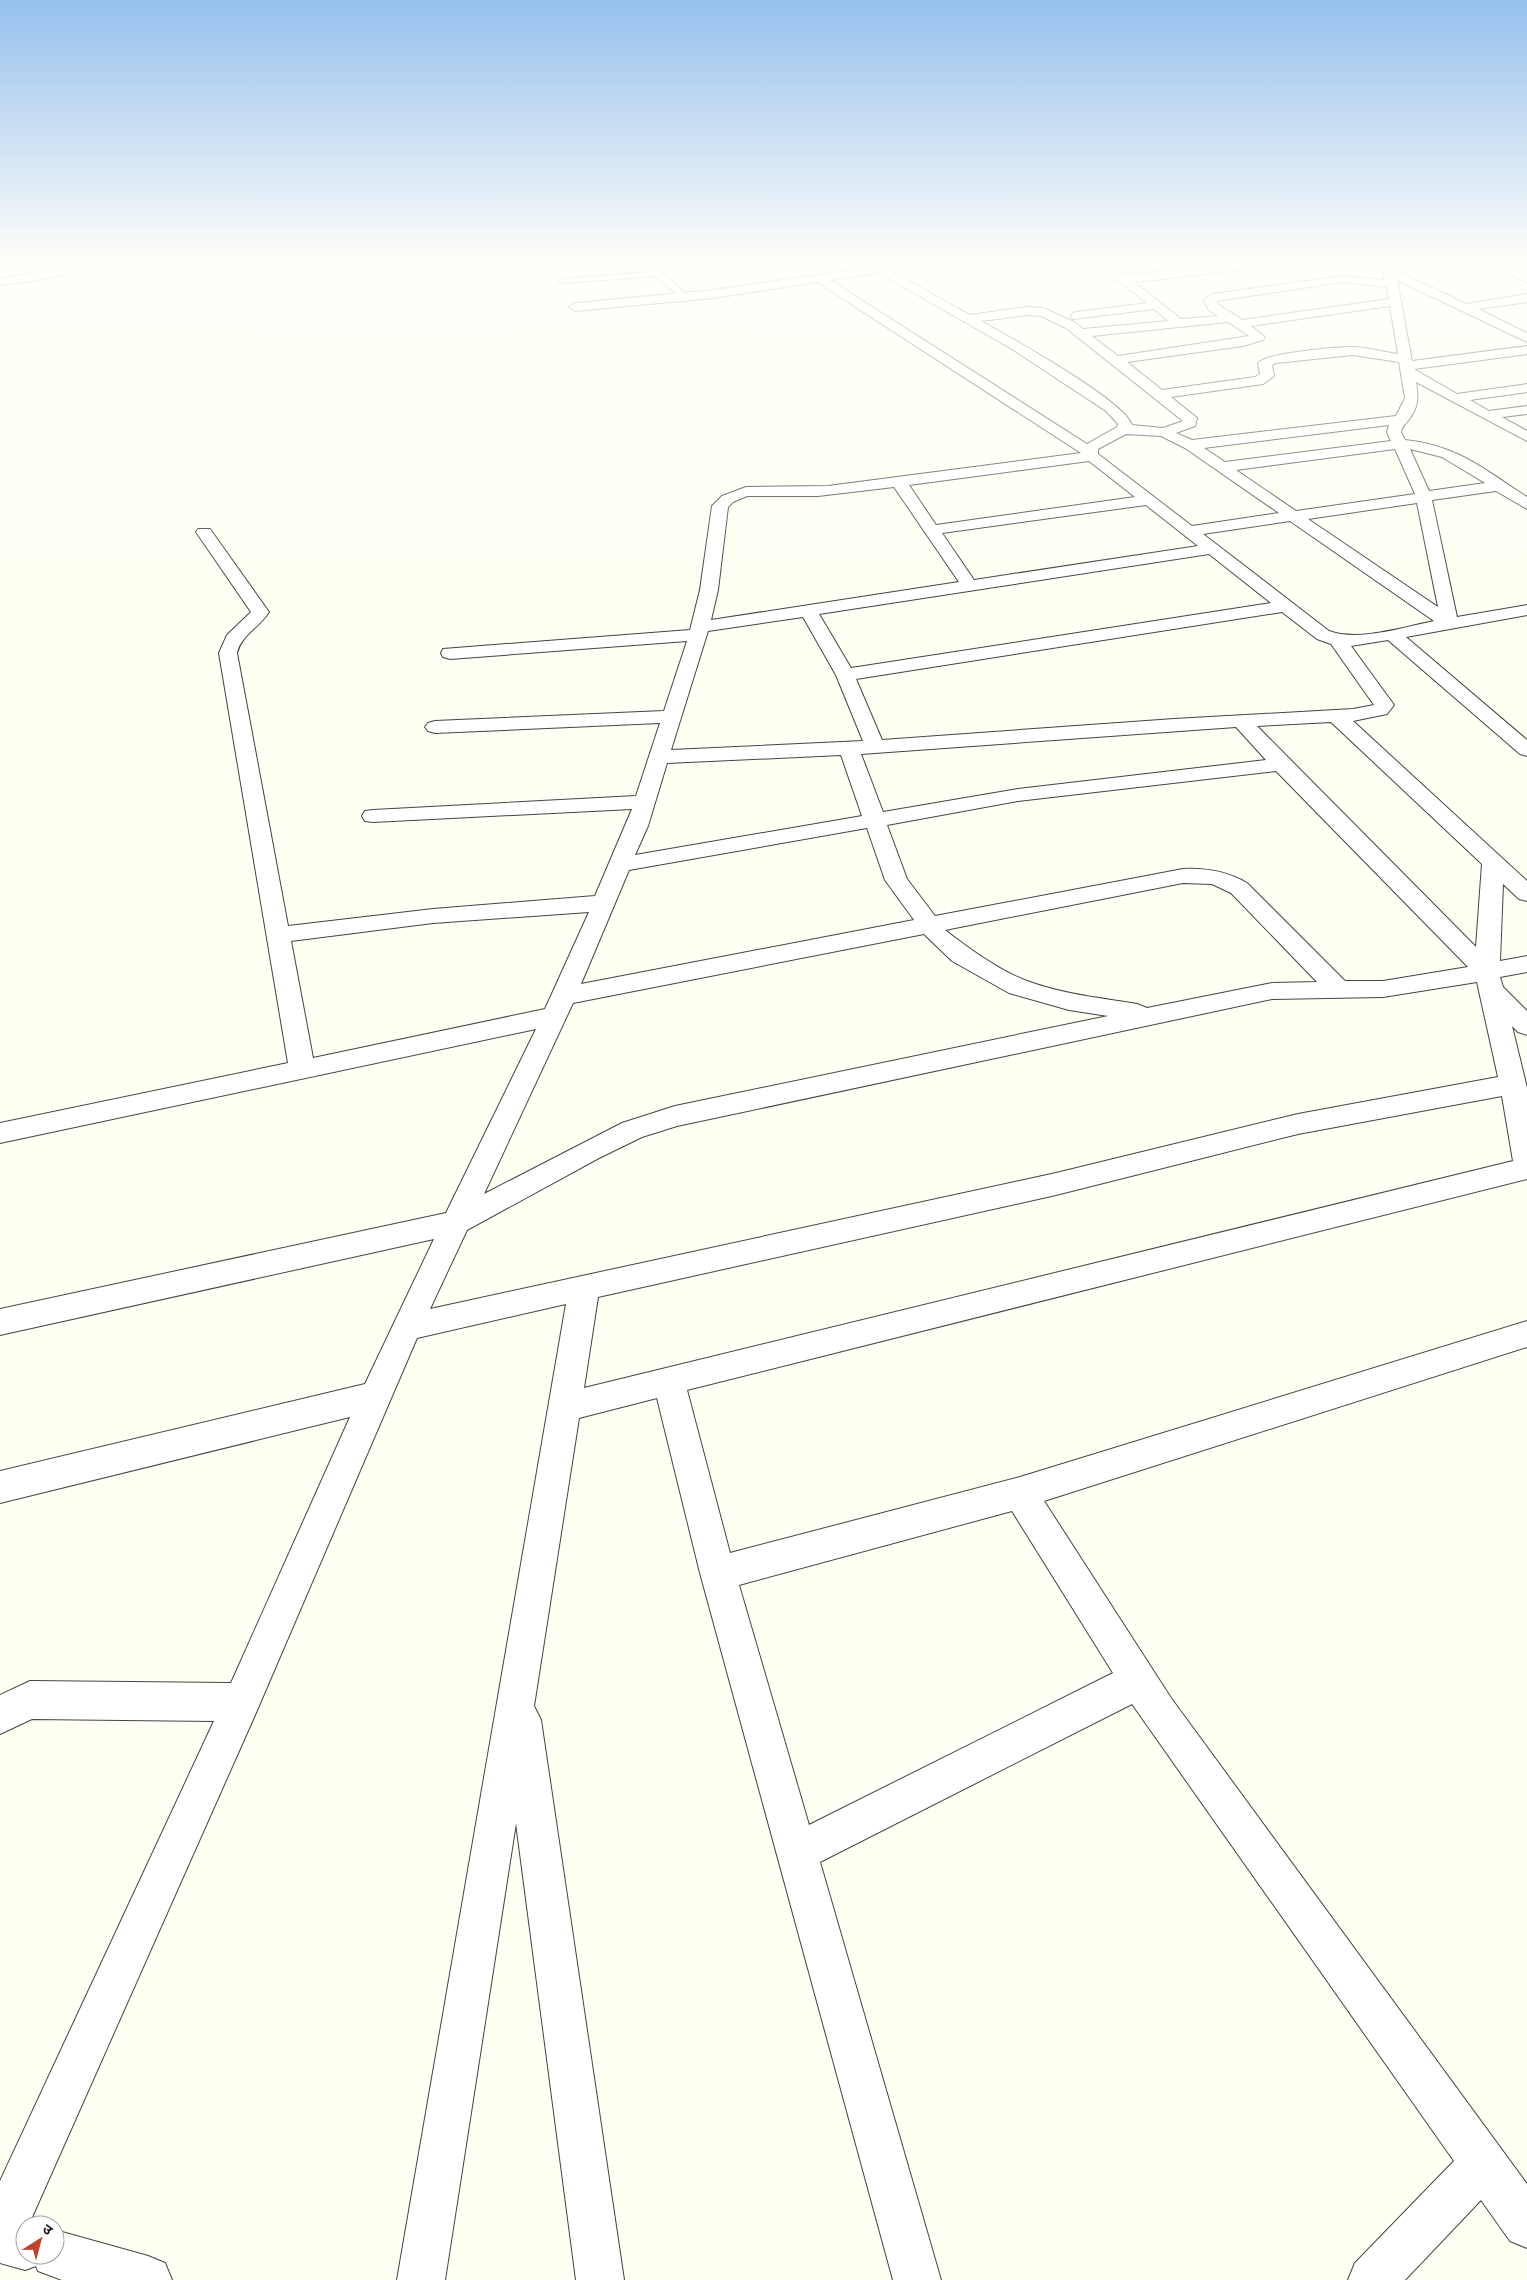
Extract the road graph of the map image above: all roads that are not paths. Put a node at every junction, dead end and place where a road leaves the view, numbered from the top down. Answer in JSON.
{"nodes":[{"id":1,"x":959,"y":368,"type":"edge"},
{"id":2,"x":1051,"y":368,"type":"edge"},
{"id":3,"x":1127,"y":368,"type":"edge"},
{"id":4,"x":1266,"y":368,"type":"edge"},
{"id":5,"x":1406,"y":368,"type":"edge"},
{"id":6,"x":1410,"y":368,"type":"edge"},
{"id":7,"x":1527,"y":388,"type":"edge"},
{"id":8,"x":1161,"y":394,"type":"junction"},
{"id":9,"x":1457,"y":398,"type":"junction"},
{"id":10,"x":1527,"y":410,"type":"edge"},
{"id":11,"x":1488,"y":415,"type":"junction"},
{"id":12,"x":1402,"y":419,"type":"junction"},
{"id":13,"x":1123,"y":429,"type":"junction"},
{"id":14,"x":1164,"y":432,"type":"junction"},
{"id":15,"x":1527,"y":437,"type":"edge"},
{"id":16,"x":1190,"y":444,"type":"junction"},
{"id":17,"x":1400,"y":444,"type":"junction"},
{"id":18,"x":1091,"y":454,"type":"junction"},
{"id":19,"x":1222,"y":467,"type":"junction"},
{"id":20,"x":899,"y":482,"type":"junction"},
{"id":21,"x":1499,"y":486,"type":"junction"},
{"id":22,"x":1422,"y":495,"type":"junction"},
{"id":23,"x":1149,"y":500,"type":"junction"},
{"id":24,"x":1527,"y":504,"type":"edge"},
{"id":25,"x":1292,"y":515,"type":"junction"},
{"id":26,"x":932,"y":530,"type":"junction"},
{"id":27,"x":1190,"y":531,"type":"junction"},
{"id":28,"x":204,"y":532,"type":"dead end"},
{"id":29,"x":1212,"y":549,"type":"junction"},
{"id":30,"x":969,"y":585,"type":"junction"},
{"id":31,"x":1286,"y":606,"type":"junction"},
{"id":32,"x":808,"y":610,"type":"junction"},
{"id":33,"x":1523,"y":618,"type":"edge"},
{"id":34,"x":1450,"y":624,"type":"junction"},
{"id":35,"x":699,"y":631,"type":"junction"},
{"id":36,"x":1393,"y":635,"type":"junction"},
{"id":37,"x":1337,"y":640,"type":"junction"},
{"id":38,"x":450,"y":653,"type":"dead end"},
{"id":39,"x":845,"y":675,"type":"junction"},
{"id":40,"x":1336,"y":716,"type":"junction"},
{"id":41,"x":672,"y":717,"type":"junction"},
{"id":42,"x":1242,"y":721,"type":"junction"},
{"id":43,"x":435,"y":727,"type":"dead end"},
{"id":44,"x":875,"y":747,"type":"junction"},
{"id":45,"x":848,"y":748,"type":"junction"},
{"id":46,"x":1527,"y":750,"type":"edge"},
{"id":47,"x":659,"y":757,"type":"junction"},
{"id":48,"x":1280,"y":764,"type":"junction"},
{"id":49,"x":645,"y":802,"type":"junction"},
{"id":50,"x":373,"y":816,"type":"dead end"},
{"id":51,"x":874,"y":820,"type":"junction"},
{"id":52,"x":1493,"y":863,"type":"junction"},
{"id":53,"x":620,"y":865,"type":"junction"},
{"id":54,"x":1527,"y":894,"type":"edge"},
{"id":55,"x":604,"y":903,"type":"junction"},
{"id":56,"x":932,"y":925,"type":"junction"},
{"id":57,"x":278,"y":935,"type":"junction"},
{"id":58,"x":1527,"y":964,"type":"edge"},
{"id":59,"x":1490,"y":981,"type":"junction"},
{"id":60,"x":1338,"y":990,"type":"junction"},
{"id":61,"x":559,"y":1006,"type":"junction"},
{"id":62,"x":1151,"y":1016,"type":"junction"},
{"id":63,"x":1527,"y":1026,"type":"edge"},
{"id":64,"x":302,"y":1069,"type":"junction"},
{"id":65,"x":1513,"y":1084,"type":"junction"},
{"id":66,"x":0,"y":1132,"type":"edge"},
{"id":67,"x":1527,"y":1163,"type":"edge"},
{"id":68,"x":1527,"y":1168,"type":"edge"},
{"id":69,"x":456,"y":1222,"type":"junction"},
{"id":70,"x":584,"y":1288,"type":"junction"},
{"id":71,"x":0,"y":1322,"type":"edge"},
{"id":72,"x":406,"y":1327,"type":"junction"},
{"id":73,"x":1527,"y":1334,"type":"edge"},
{"id":74,"x":669,"y":1381,"type":"junction"},
{"id":75,"x":376,"y":1396,"type":"junction"},
{"id":76,"x":564,"y":1407,"type":"junction"},
{"id":77,"x":0,"y":1487,"type":"edge"},
{"id":78,"x":1020,"y":1493,"type":"junction"},
{"id":79,"x":718,"y":1573,"type":"junction"},
{"id":80,"x":1139,"y":1680,"type":"junction"},
{"id":81,"x":519,"y":1693,"type":"junction"},
{"id":82,"x":242,"y":1702,"type":"junction"},
{"id":83,"x":0,"y":1715,"type":"edge"},
{"id":84,"x":797,"y":1852,"type":"junction"},
{"id":85,"x":1483,"y":2164,"type":"junction"},
{"id":86,"x":1527,"y":2224,"type":"edge"},
{"id":87,"x":0,"y":2234,"type":"edge"},
{"id":88,"x":0,"y":2239,"type":"edge"},
{"id":89,"x":15,"y":2243,"type":"edge"},
{"id":90,"x":65,"y":2257,"type":"edge"},
{"id":91,"x":148,"y":2280,"type":"edge"},
{"id":92,"x":421,"y":2280,"type":"edge"},
{"id":93,"x":600,"y":2280,"type":"edge"},
{"id":94,"x":917,"y":2280,"type":"edge"},
{"id":95,"x":1372,"y":2280,"type":"edge"}],
"edges":[{"from":1,"to":18,"type":"street"},
{"from":2,"to":13,"type":"street"},
{"from":3,"to":8,"type":"street"},
{"from":4,"to":8,"type":"street"},
{"from":5,"to":12,"type":"street"},
{"from":6,"to":9,"type":"street"},
{"from":7,"to":9,"type":"street"},
{"from":8,"to":14,"type":"street"},
{"from":9,"to":11,"type":"street"},
{"from":10,"to":11,"type":"street"},
{"from":11,"to":15,"type":"street"},
{"from":12,"to":16,"type":"street"},
{"from":12,"to":17,"type":"street"},
{"from":13,"to":14,"type":"street"},
{"from":13,"to":18,"type":"street"},
{"from":14,"to":16,"type":"street"},
{"from":16,"to":19,"type":"street"},
{"from":17,"to":19,"type":"street"},
{"from":17,"to":21,"type":"street"},
{"from":17,"to":22,"type":"street"},
{"from":18,"to":20,"type":"street"},
{"from":18,"to":23,"type":"street"},
{"from":19,"to":25,"type":"street"},
{"from":20,"to":26,"type":"street"},
{"from":20,"to":35,"type":"street"},
{"from":21,"to":22,"type":"street"},
{"from":21,"to":24,"type":"street"},
{"from":22,"to":25,"type":"street"},
{"from":22,"to":34,"type":"street"},
{"from":23,"to":26,"type":"street"},
{"from":23,"to":27,"type":"street"},
{"from":25,"to":27,"type":"street"},
{"from":25,"to":34,"type":"street"},
{"from":26,"to":30,"type":"street"},
{"from":27,"to":29,"type":"street"},
{"from":28,"to":57,"type":"street"},
{"from":29,"to":30,"type":"street"},
{"from":29,"to":31,"type":"street"},
{"from":30,"to":32,"type":"street"},
{"from":31,"to":37,"type":"street"},
{"from":31,"to":39,"type":"street"},
{"from":32,"to":35,"type":"street"},
{"from":32,"to":39,"type":"street"},
{"from":33,"to":34,"type":"street"},
{"from":34,"to":36,"type":"street"},
{"from":35,"to":38,"type":"street"},
{"from":35,"to":41,"type":"street"},
{"from":36,"to":37,"type":"street"},
{"from":36,"to":46,"type":"street"},
{"from":37,"to":40,"type":"street"},
{"from":39,"to":44,"type":"street"},
{"from":40,"to":42,"type":"street"},
{"from":40,"to":52,"type":"street"},
{"from":41,"to":43,"type":"street"},
{"from":41,"to":47,"type":"street"},
{"from":42,"to":44,"type":"street"},
{"from":42,"to":48,"type":"street"},
{"from":44,"to":45,"type":"street"},
{"from":45,"to":47,"type":"street"},
{"from":45,"to":51,"type":"street"},
{"from":47,"to":49,"type":"street"},
{"from":48,"to":51,"type":"street"},
{"from":48,"to":59,"type":"street"},
{"from":49,"to":50,"type":"street"},
{"from":49,"to":53,"type":"street"},
{"from":51,"to":53,"type":"street"},
{"from":51,"to":56,"type":"street"},
{"from":52,"to":54,"type":"street"},
{"from":52,"to":59,"type":"street"},
{"from":53,"to":55,"type":"street"},
{"from":55,"to":57,"type":"street"},
{"from":55,"to":61,"type":"street"},
{"from":56,"to":60,"type":"street"},
{"from":56,"to":61,"type":"street"},
{"from":56,"to":62,"type":"street"},
{"from":57,"to":64,"type":"street"},
{"from":58,"to":59,"type":"street"},
{"from":59,"to":60,"type":"street"},
{"from":59,"to":63,"type":"street"},
{"from":59,"to":65,"type":"street"},
{"from":60,"to":62,"type":"street"},
{"from":61,"to":64,"type":"street"},
{"from":61,"to":69,"type":"street"},
{"from":62,"to":69,"type":"street"},
{"from":64,"to":66,"type":"street"},
{"from":65,"to":67,"type":"street"},
{"from":65,"to":70,"type":"street"},
{"from":68,"to":74,"type":"street"},
{"from":69,"to":71,"type":"street"},
{"from":69,"to":72,"type":"street"},
{"from":70,"to":72,"type":"street"},
{"from":70,"to":76,"type":"street"},
{"from":72,"to":75,"type":"street"},
{"from":73,"to":78,"type":"street"},
{"from":74,"to":76,"type":"street"},
{"from":74,"to":79,"type":"street"},
{"from":75,"to":77,"type":"street"},
{"from":75,"to":82,"type":"street"},
{"from":76,"to":81,"type":"street"},
{"from":78,"to":79,"type":"street"},
{"from":78,"to":80,"type":"street"},
{"from":79,"to":84,"type":"street"},
{"from":80,"to":84,"type":"street"},
{"from":80,"to":85,"type":"street"},
{"from":81,"to":92,"type":"street"},
{"from":81,"to":93,"type":"street"},
{"from":82,"to":83,"type":"street"},
{"from":82,"to":87,"type":"street"},
{"from":84,"to":94,"type":"street"},
{"from":85,"to":86,"type":"street"},
{"from":85,"to":95,"type":"street"},
{"from":88,"to":89,"type":"street"},
{"from":90,"to":91,"type":"street"}]}
